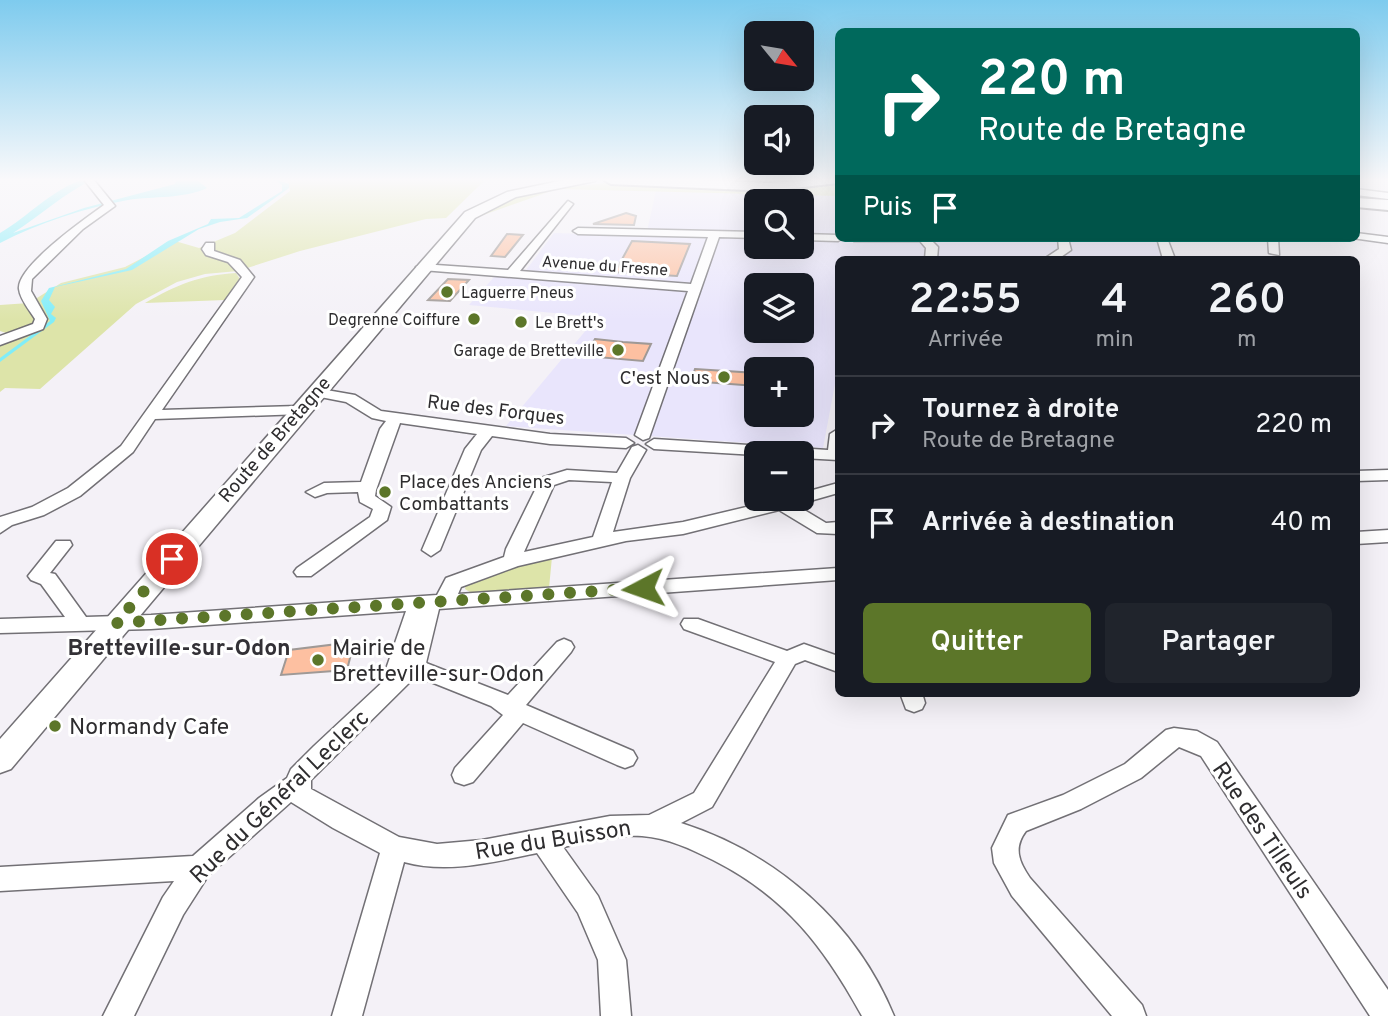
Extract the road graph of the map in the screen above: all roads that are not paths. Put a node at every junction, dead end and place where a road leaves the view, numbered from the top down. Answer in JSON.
{"nodes":[{"id":1,"x":80,"y":226,"type":"edge"},
{"id":2,"x":451,"y":226,"type":"edge"},
{"id":3,"x":459,"y":226,"type":"edge"},
{"id":4,"x":550,"y":226,"type":"edge"},
{"id":5,"x":578,"y":231,"type":"dead end"},
{"id":6,"x":715,"y":234,"type":"junction"},
{"id":7,"x":744,"y":235,"type":"edge"},
{"id":8,"x":1360,"y":236,"type":"edge"},
{"id":9,"x":814,"y":237,"type":"edge"},
{"id":10,"x":835,"y":238,"type":"edge"},
{"id":11,"x":1388,"y":240,"type":"edge"},
{"id":12,"x":1064,"y":242,"type":"edge"},
{"id":13,"x":1274,"y":242,"type":"edge"},
{"id":14,"x":210,"y":245,"type":"dead end"},
{"id":15,"x":439,"y":247,"type":"junction"},
{"id":16,"x":1275,"y":253,"type":"dead end"},
{"id":17,"x":1055,"y":256,"type":"edge"},
{"id":18,"x":422,"y":267,"type":"junction"},
{"id":19,"x":511,"y":274,"type":"junction"},
{"id":20,"x":696,"y":288,"type":"junction"},
{"id":21,"x":0,"y":341,"type":"edge"},
{"id":22,"x":306,"y":401,"type":"junction"},
{"id":23,"x":151,"y":415,"type":"junction"},
{"id":24,"x":396,"y":418,"type":"junction"},
{"id":25,"x":489,"y":429,"type":"junction"},
{"id":26,"x":640,"y":443,"type":"junction"},
{"id":27,"x":835,"y":454,"type":"edge"},
{"id":28,"x":1360,"y":475,"type":"edge"},
{"id":29,"x":1388,"y":475,"type":"edge"},
{"id":30,"x":622,"y":478,"type":"junction"},
{"id":31,"x":368,"y":486,"type":"junction"},
{"id":32,"x":835,"y":489,"type":"edge"},
{"id":33,"x":315,"y":492,"type":"dead end"},
{"id":34,"x":814,"y":495,"type":"edge"},
{"id":35,"x":750,"y":511,"type":"edge"},
{"id":36,"x":805,"y":511,"type":"edge"},
{"id":37,"x":2,"y":522,"type":"edge"},
{"id":38,"x":835,"y":528,"type":"edge"},
{"id":39,"x":604,"y":532,"type":"junction"},
{"id":40,"x":1388,"y":536,"type":"edge"},
{"id":41,"x":1360,"y":538,"type":"edge"},
{"id":42,"x":63,"y":545,"type":"dead end"},
{"id":43,"x":431,"y":550,"type":"dead end"},
{"id":44,"x":513,"y":561,"type":"junction"},
{"id":45,"x":304,"y":572,"type":"dead end"},
{"id":46,"x":835,"y":574,"type":"edge"},
{"id":47,"x":431,"y":603,"type":"junction"},
{"id":48,"x":116,"y":623,"type":"junction"},
{"id":49,"x":81,"y":624,"type":"junction"},
{"id":50,"x":691,"y":624,"type":"dead end"},
{"id":51,"x":0,"y":626,"type":"edge"},
{"id":52,"x":564,"y":647,"type":"dead end"},
{"id":53,"x":788,"y":659,"type":"junction"},
{"id":54,"x":835,"y":663,"type":"edge"},
{"id":55,"x":408,"y":664,"type":"junction"},
{"id":56,"x":515,"y":710,"type":"junction"},
{"id":57,"x":625,"y":758,"type":"dead end"},
{"id":58,"x":0,"y":760,"type":"edge"},
{"id":59,"x":464,"y":775,"type":"dead end"},
{"id":60,"x":298,"y":784,"type":"junction"},
{"id":61,"x":651,"y":826,"type":"junction"},
{"id":62,"x":542,"y":839,"type":"junction"},
{"id":63,"x":395,"y":847,"type":"junction"},
{"id":64,"x":199,"y":867,"type":"junction"},
{"id":65,"x":0,"y":879,"type":"edge"},
{"id":66,"x":118,"y":1016,"type":"edge"},
{"id":67,"x":347,"y":1016,"type":"edge"},
{"id":68,"x":616,"y":1016,"type":"edge"},
{"id":69,"x":879,"y":1016,"type":"edge"},
{"id":70,"x":1131,"y":1016,"type":"edge"},
{"id":71,"x":1388,"y":1016,"type":"edge"}],
"edges":[{"from":1,"to":21,"type":"street"},
{"from":2,"to":15,"type":"main road","name":"Route de Bretagne"},
{"from":3,"to":15,"type":"main road","name":"Route de Bretagne"},
{"from":4,"to":19,"type":"street","name":"Avenue du Fresne"},
{"from":5,"to":6,"type":"street"},
{"from":6,"to":7,"type":"street"},
{"from":6,"to":20,"type":"street"},
{"from":8,"to":11,"type":"street"},
{"from":9,"to":10,"type":"street"},
{"from":12,"to":17,"type":"street"},
{"from":13,"to":16,"type":"street"},
{"from":14,"to":23,"type":"street"},
{"from":15,"to":18,"type":"main road","name":"Route de Bretagne"},
{"from":18,"to":19,"type":"street","name":"Avenue du Fresne"},
{"from":18,"to":22,"type":"main road","name":"Route de Bretagne"},
{"from":19,"to":20,"type":"street","name":"Avenue du Fresne"},
{"from":20,"to":26,"type":"street"},
{"from":22,"to":23,"type":"street","name":"Rue des Forques"},
{"from":22,"to":24,"type":"street","name":"Rue des Forques"},
{"from":22,"to":48,"type":"main road","name":"Route de Bretagne"},
{"from":23,"to":37,"type":"street"},
{"from":24,"to":25,"type":"street","name":"Rue des Forques"},
{"from":24,"to":31,"type":"street"},
{"from":25,"to":26,"type":"street","name":"Rue des Forques"},
{"from":25,"to":43,"type":"street"},
{"from":26,"to":27,"type":"street","name":"Rue des Forques"},
{"from":26,"to":30,"type":"street"},
{"from":28,"to":29,"type":"street"},
{"from":30,"to":39,"type":"street"},
{"from":30,"to":44,"type":"street"},
{"from":31,"to":33,"type":"street"},
{"from":31,"to":45,"type":"street"},
{"from":32,"to":34,"type":"street"},
{"from":35,"to":39,"type":"street"},
{"from":36,"to":38,"type":"street"},
{"from":39,"to":44,"type":"street"},
{"from":40,"to":41,"type":"street"},
{"from":42,"to":49,"type":"street"},
{"from":44,"to":47,"type":"street"},
{"from":46,"to":47,"type":"street"},
{"from":47,"to":48,"type":"street"},
{"from":47,"to":55,"type":"street"},
{"from":48,"to":49,"type":"street"},
{"from":48,"to":58,"type":"main road","name":"Route de Bretagne"},
{"from":49,"to":51,"type":"street"},
{"from":50,"to":53,"type":"street"},
{"from":52,"to":56,"type":"street"},
{"from":53,"to":54,"type":"street"},
{"from":53,"to":61,"type":"street"},
{"from":55,"to":56,"type":"street"},
{"from":55,"to":60,"type":"street","name":"Rue du Général Leclerc"},
{"from":56,"to":57,"type":"street"},
{"from":56,"to":59,"type":"street"},
{"from":60,"to":63,"type":"street","name":"Rue du Buisson"},
{"from":60,"to":64,"type":"street","name":"Rue du Général Leclerc"},
{"from":61,"to":62,"type":"street","name":"Rue du Buisson"},
{"from":61,"to":69,"type":"street","name":"Rue du Buisson"},
{"from":62,"to":63,"type":"street","name":"Rue du Buisson"},
{"from":62,"to":68,"type":"street"},
{"from":63,"to":67,"type":"street"},
{"from":64,"to":65,"type":"street"},
{"from":64,"to":66,"type":"street","name":"Rue du Général Leclerc"},
{"from":70,"to":71,"type":"street","name":"Rue des Tilleuls"}]}
